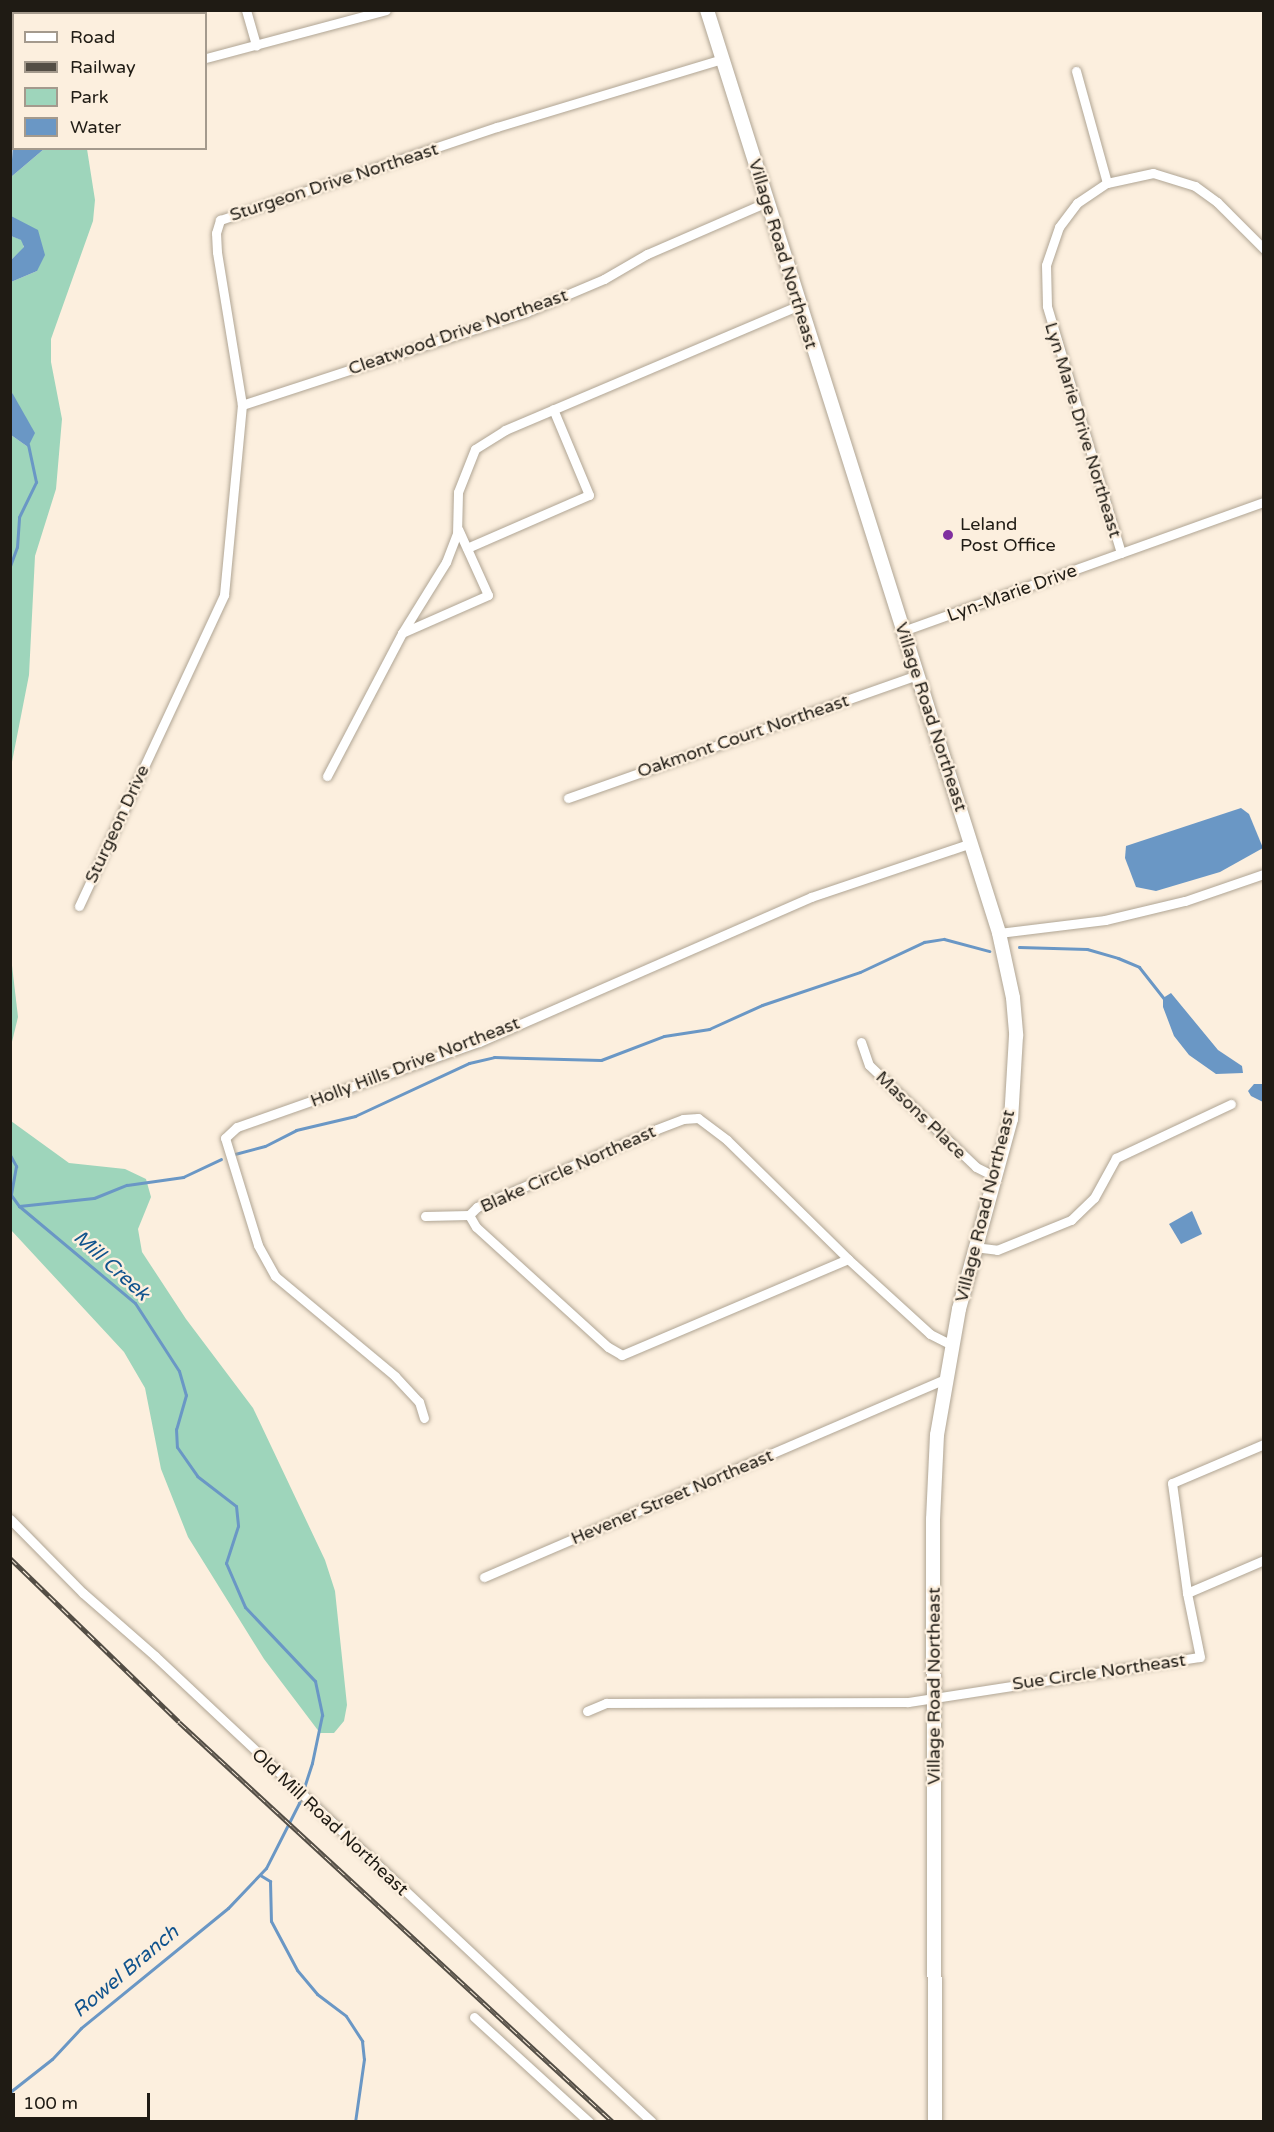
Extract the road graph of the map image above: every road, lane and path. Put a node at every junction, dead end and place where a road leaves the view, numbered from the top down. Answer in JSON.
{"nodes":[{"id":1,"x":246,"y":10,"type":"edge"},
{"id":2,"x":386,"y":10,"type":"edge"},
{"id":3,"x":707,"y":10,"type":"edge"},
{"id":4,"x":256,"y":46,"type":"junction"},
{"id":5,"x":207,"y":58,"type":"edge"},
{"id":6,"x":723,"y":59,"type":"junction"},
{"id":7,"x":1076,"y":71,"type":"dead end"},
{"id":8,"x":1107,"y":183,"type":"junction"},
{"id":9,"x":767,"y":202,"type":"junction"},
{"id":10,"x":1263,"y":249,"type":"edge"},
{"id":11,"x":799,"y":305,"type":"junction"},
{"id":12,"x":242,"y":405,"type":"junction"},
{"id":13,"x":553,"y":409,"type":"junction"},
{"id":14,"x":1263,"y":502,"type":"edge"},
{"id":15,"x":457,"y":527,"type":"junction"},
{"id":16,"x":467,"y":548,"type":"junction"},
{"id":17,"x":1121,"y":553,"type":"junction"},
{"id":18,"x":903,"y":631,"type":"junction"},
{"id":19,"x":402,"y":633,"type":"junction"},
{"id":20,"x":918,"y":675,"type":"junction"},
{"id":21,"x":155,"y":741,"type":"joint"},
{"id":22,"x":327,"y":776,"type":"dead end"},
{"id":23,"x":568,"y":798,"type":"dead end"},
{"id":24,"x":971,"y":843,"type":"junction"},
{"id":25,"x":1263,"y":874,"type":"edge"},
{"id":26,"x":79,"y":906,"type":"dead end"},
{"id":27,"x":999,"y":933,"type":"junction"},
{"id":28,"x":861,"y":1042,"type":"dead end"},
{"id":29,"x":1231,"y":1104,"type":"dead end"},
{"id":30,"x":994,"y":1176,"type":"junction"},
{"id":31,"x":469,"y":1215,"type":"junction"},
{"id":32,"x":425,"y":1216,"type":"dead end"},
{"id":33,"x":974,"y":1247,"type":"junction"},
{"id":34,"x":848,"y":1259,"type":"junction"},
{"id":35,"x":952,"y":1345,"type":"junction"},
{"id":36,"x":945,"y":1378,"type":"junction"},
{"id":37,"x":424,"y":1418,"type":"dead end"},
{"id":38,"x":1263,"y":1444,"type":"edge"},
{"id":39,"x":10,"y":1520,"type":"edge"},
{"id":40,"x":1263,"y":1560,"type":"edge"},
{"id":41,"x":484,"y":1577,"type":"dead end"},
{"id":42,"x":1188,"y":1593,"type":"junction"},
{"id":43,"x":934,"y":1696,"type":"junction"},
{"id":44,"x":587,"y":1711,"type":"dead end"},
{"id":45,"x":474,"y":2017,"type":"dead end"},
{"id":46,"x":589,"y":2121,"type":"edge"},
{"id":47,"x":652,"y":2121,"type":"edge"},
{"id":48,"x":935,"y":2121,"type":"edge"}],
"edges":[{"from":1,"to":4,"type":"street"},
{"from":2,"to":4,"type":"street"},
{"from":3,"to":6,"type":"main road","name":"Village Road Northeast"},
{"from":4,"to":5,"type":"street"},
{"from":6,"to":9,"type":"main road","name":"Village Road Northeast"},
{"from":6,"to":12,"type":"street","name":"Sturgeon Drive Northeast"},
{"from":7,"to":8,"type":"street"},
{"from":8,"to":10,"type":"street","name":"Lyn Marie Drive Northeast"},
{"from":8,"to":17,"type":"street","name":"Lyn Marie Drive Northeast"},
{"from":9,"to":11,"type":"main road","name":"Village Road Northeast"},
{"from":9,"to":12,"type":"street","name":"Cleatwood Drive Northeast"},
{"from":11,"to":13,"type":"street"},
{"from":11,"to":18,"type":"main road","name":"Village Road Northeast"},
{"from":12,"to":21,"type":"street","name":"Sturgeon Drive Northeast"},
{"from":13,"to":15,"type":"street"},
{"from":13,"to":16,"type":"street"},
{"from":14,"to":17,"type":"street","name":"Lyn Marie Drive Northeast"},
{"from":15,"to":16,"type":"street"},
{"from":15,"to":19,"type":"street"},
{"from":16,"to":19,"type":"street"},
{"from":17,"to":18,"type":"street","name":"Lyn-Marie Drive"},
{"from":18,"to":20,"type":"main road","name":"Village Road Northeast"},
{"from":19,"to":22,"type":"street"},
{"from":20,"to":23,"type":"street","name":"Oakmont Court Northeast"},
{"from":20,"to":24,"type":"main road","name":"Village Road Northeast"},
{"from":21,"to":26,"type":"street","name":"Sturgeon Drive"},
{"from":24,"to":27,"type":"main road","name":"Village Road Northeast"},
{"from":24,"to":37,"type":"street","name":"Holly Hills Drive Northeast"},
{"from":25,"to":27,"type":"street"},
{"from":27,"to":30,"type":"main road","name":"Village Road Northeast"},
{"from":28,"to":30,"type":"street","name":"Masons Place"},
{"from":29,"to":33,"type":"street"},
{"from":30,"to":33,"type":"main road","name":"Village Road Northeast"},
{"from":31,"to":32,"type":"street"},
{"from":31,"to":34,"type":"street","name":"Blake Circle Northeast"},
{"from":31,"to":34,"type":"street","name":"Blake Circle Northeast"},
{"from":33,"to":35,"type":"main road","name":"Village Road Northeast"},
{"from":34,"to":35,"type":"street","name":"Blake Circle Northeast"},
{"from":35,"to":36,"type":"main road","name":"Village Road Northeast"},
{"from":36,"to":41,"type":"street","name":"Hevener Street Northeast"},
{"from":36,"to":43,"type":"main road","name":"Village Road Northeast"},
{"from":38,"to":42,"type":"street","name":"Sue Circle Northeast"},
{"from":39,"to":47,"type":"street","name":"Old Mill Road Northeast"},
{"from":40,"to":42,"type":"street"},
{"from":42,"to":43,"type":"street","name":"Sue Circle Northeast"},
{"from":43,"to":44,"type":"street"},
{"from":43,"to":48,"type":"main road","name":"Village Road Northeast"},
{"from":45,"to":46,"type":"street"}]}
